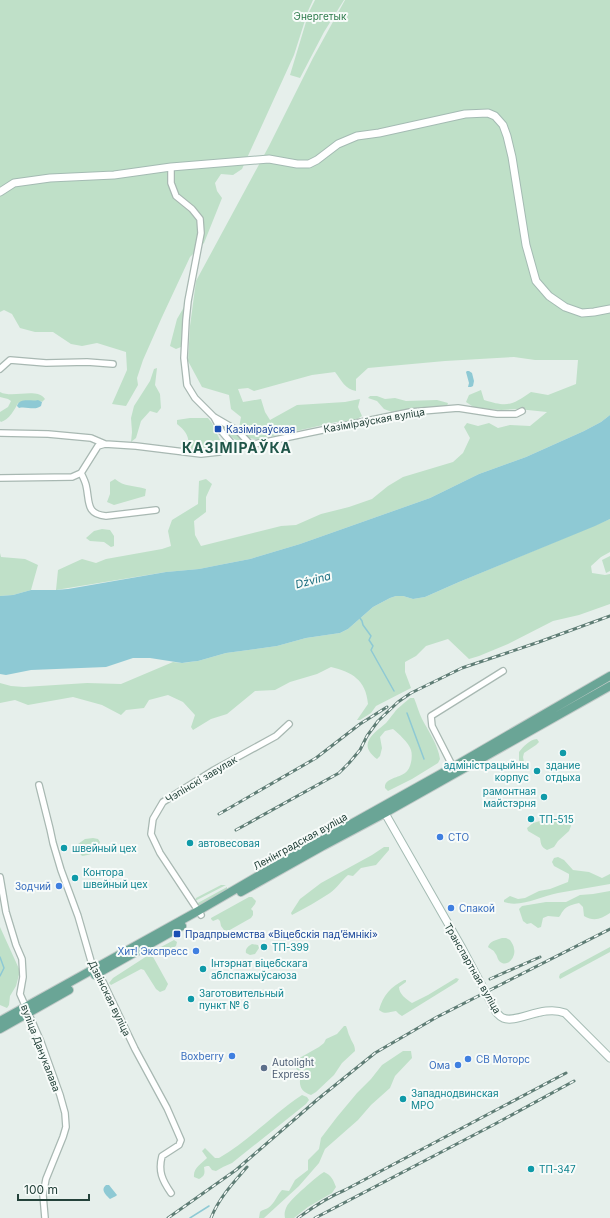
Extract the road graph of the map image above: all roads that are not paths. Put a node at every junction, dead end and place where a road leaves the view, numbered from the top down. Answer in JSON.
{"nodes":[{"id":1,"x":171,"y":167,"type":"junction"},
{"id":2,"x":0,"y":192,"type":"edge"},
{"id":3,"x":610,"y":309,"type":"edge"},
{"id":4,"x":113,"y":364,"type":"dead end"},
{"id":5,"x":0,"y":369,"type":"edge"},
{"id":6,"x":522,"y":411,"type":"dead end"},
{"id":7,"x":214,"y":416,"type":"junction"},
{"id":8,"x":0,"y":433,"type":"edge"},
{"id":9,"x":105,"y":444,"type":"junction"},
{"id":10,"x":250,"y":444,"type":"junction"},
{"id":11,"x":234,"y":446,"type":"junction"},
{"id":12,"x":81,"y":474,"type":"junction"},
{"id":13,"x":0,"y":478,"type":"edge"},
{"id":14,"x":156,"y":510,"type":"dead end"},
{"id":15,"x":503,"y":671,"type":"dead end"},
{"id":16,"x":610,"y":676,"type":"edge"},
{"id":17,"x":610,"y":686,"type":"edge"},
{"id":18,"x":539,"y":722,"type":"junction"},
{"id":19,"x":288,"y":724,"type":"dead end"},
{"id":20,"x":454,"y":770,"type":"junction"},
{"id":21,"x":39,"y":785,"type":"dead end"},
{"id":22,"x":383,"y":810,"type":"junction"},
{"id":23,"x":0,"y":877,"type":"edge"},
{"id":24,"x":200,"y":913,"type":"junction"},
{"id":25,"x":97,"y":971,"type":"junction"},
{"id":26,"x":27,"y":1010,"type":"junction"},
{"id":27,"x":0,"y":1021,"type":"edge"},
{"id":28,"x":0,"y":1028,"type":"edge"},
{"id":29,"x":610,"y":1058,"type":"edge"},
{"id":30,"x":171,"y":1193,"type":"dead end"},
{"id":31,"x":45,"y":1218,"type":"edge"}],
"edges":[{"from":1,"to":2,"type":"street"},
{"from":1,"to":3,"type":"street"},
{"from":1,"to":7,"type":"street"},
{"from":4,"to":5,"type":"street"},
{"from":6,"to":10,"type":"street","name":"Казіміраўская вуліца"},
{"from":7,"to":10,"type":"street"},
{"from":7,"to":11,"type":"street"},
{"from":8,"to":9,"type":"street","name":"Казіміраўская вуліца"},
{"from":9,"to":11,"type":"street","name":"Казіміраўская вуліца"},
{"from":9,"to":12,"type":"street"},
{"from":10,"to":11,"type":"street","name":"Казіміраўская вуліца"},
{"from":12,"to":13,"type":"street"},
{"from":12,"to":14,"type":"street"},
{"from":15,"to":20,"type":"street"},
{"from":16,"to":18,"type":"main road","name":"Ленінградская вуліца"},
{"from":17,"to":18,"type":"main road","name":"Ленінградская вуліца"},
{"from":18,"to":20,"type":"main road","name":"Ленінградская вуліца"},
{"from":19,"to":24,"type":"street","name":"Чэпінскі завулак"},
{"from":20,"to":22,"type":"main road","name":"Ленінградская вуліца"},
{"from":21,"to":25,"type":"street","name":"Дзвінская вуліца"},
{"from":22,"to":24,"type":"main road","name":"Ленінградская вуліца"},
{"from":22,"to":29,"type":"street","name":"Транспартная вуліца"},
{"from":23,"to":26,"type":"street","name":"вуліца Данукалава"},
{"from":24,"to":25,"type":"main road","name":"Ленінградская вуліца"},
{"from":25,"to":26,"type":"main road","name":"Ленінградская вуліца"},
{"from":25,"to":30,"type":"street","name":"Дзвінская вуліца"},
{"from":26,"to":27,"type":"main road","name":"Ленінградская вуліца"},
{"from":26,"to":28,"type":"main road","name":"Ленінградская вуліца"},
{"from":26,"to":31,"type":"street","name":"вуліца Данукалава"}]}
